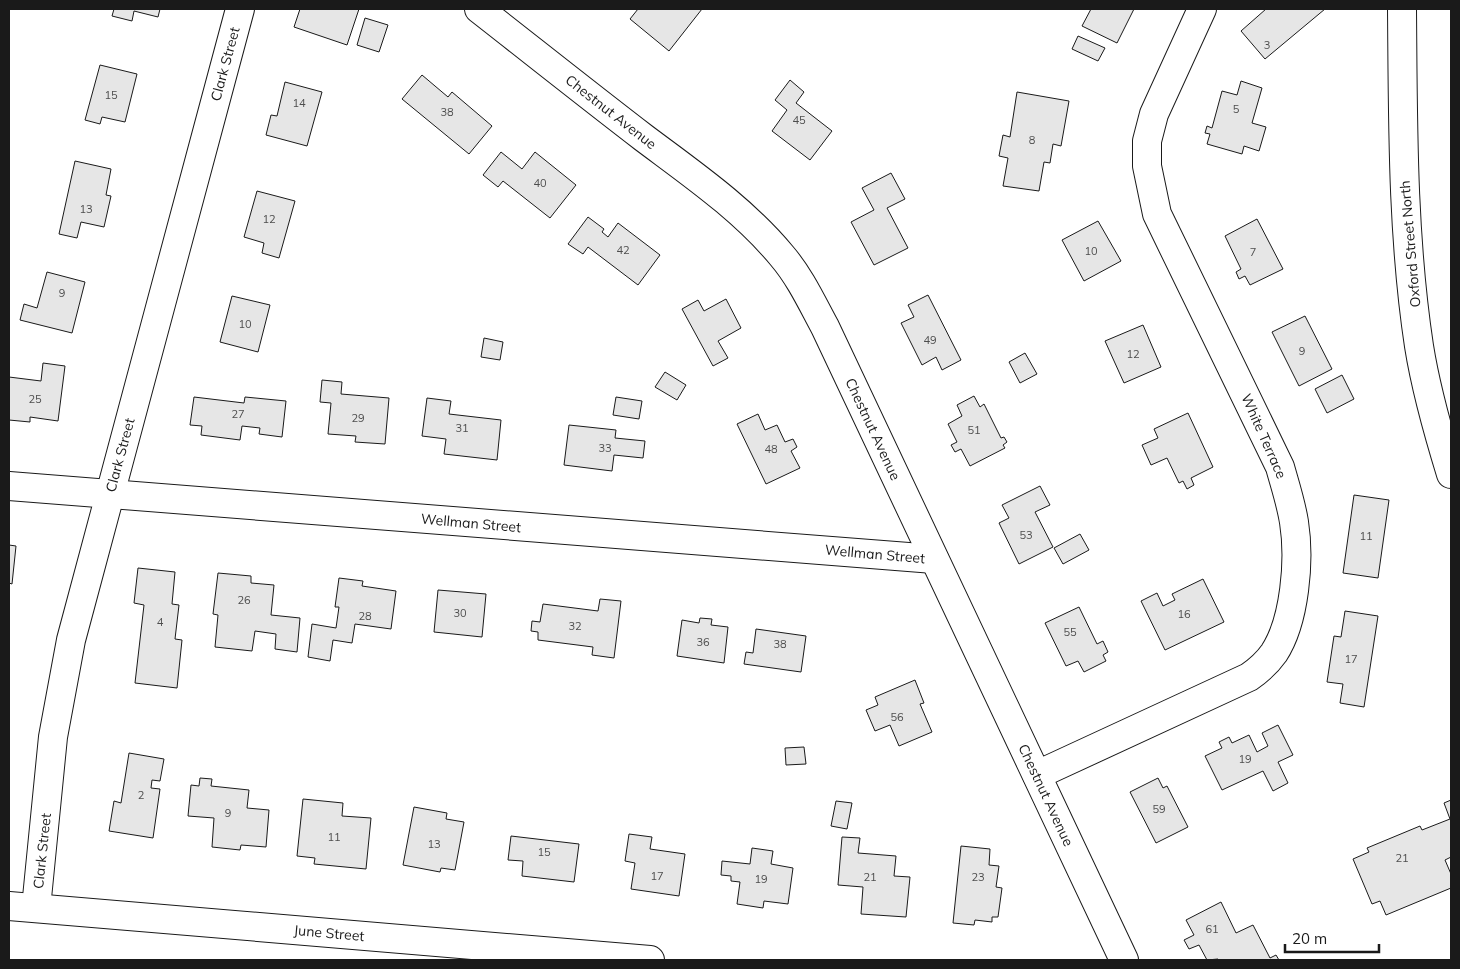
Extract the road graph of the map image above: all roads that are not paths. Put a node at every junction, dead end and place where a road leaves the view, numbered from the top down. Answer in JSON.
{"nodes":[{"id":1,"x":240,"y":9,"type":"edge"},
{"id":2,"x":479,"y":9,"type":"edge"},
{"id":3,"x":1202,"y":9,"type":"edge"},
{"id":4,"x":1402,"y":9,"type":"edge"},
{"id":5,"x":1451,"y":474,"type":"edge"},
{"id":6,"x":9,"y":486,"type":"edge"},
{"id":7,"x":110,"y":494,"type":"junction"},
{"id":8,"x":934,"y":559,"type":"junction"},
{"id":9,"x":1037,"y":775,"type":"junction"},
{"id":10,"x":9,"y":906,"type":"edge"},
{"id":11,"x":36,"y":908,"type":"junction"},
{"id":12,"x":650,"y":960,"type":"edge"},
{"id":13,"x":1124,"y":960,"type":"edge"}],
"edges":[{"from":1,"to":7,"type":"street","name":"Clark Street"},
{"from":2,"to":8,"type":"street","name":"Chestnut Avenue"},
{"from":3,"to":9,"type":"street","name":"White Terrace"},
{"from":4,"to":5,"type":"street","name":"Oxford Street North"},
{"from":6,"to":7,"type":"street","name":"Wellman Street"},
{"from":7,"to":8,"type":"street","name":"Wellman Street"},
{"from":7,"to":11,"type":"street","name":"Clark Street"},
{"from":8,"to":9,"type":"street","name":"Chestnut Avenue"},
{"from":9,"to":13,"type":"street","name":"Chestnut Avenue"},
{"from":10,"to":11,"type":"street","name":"June Street"},
{"from":11,"to":12,"type":"street","name":"June Street"}]}
